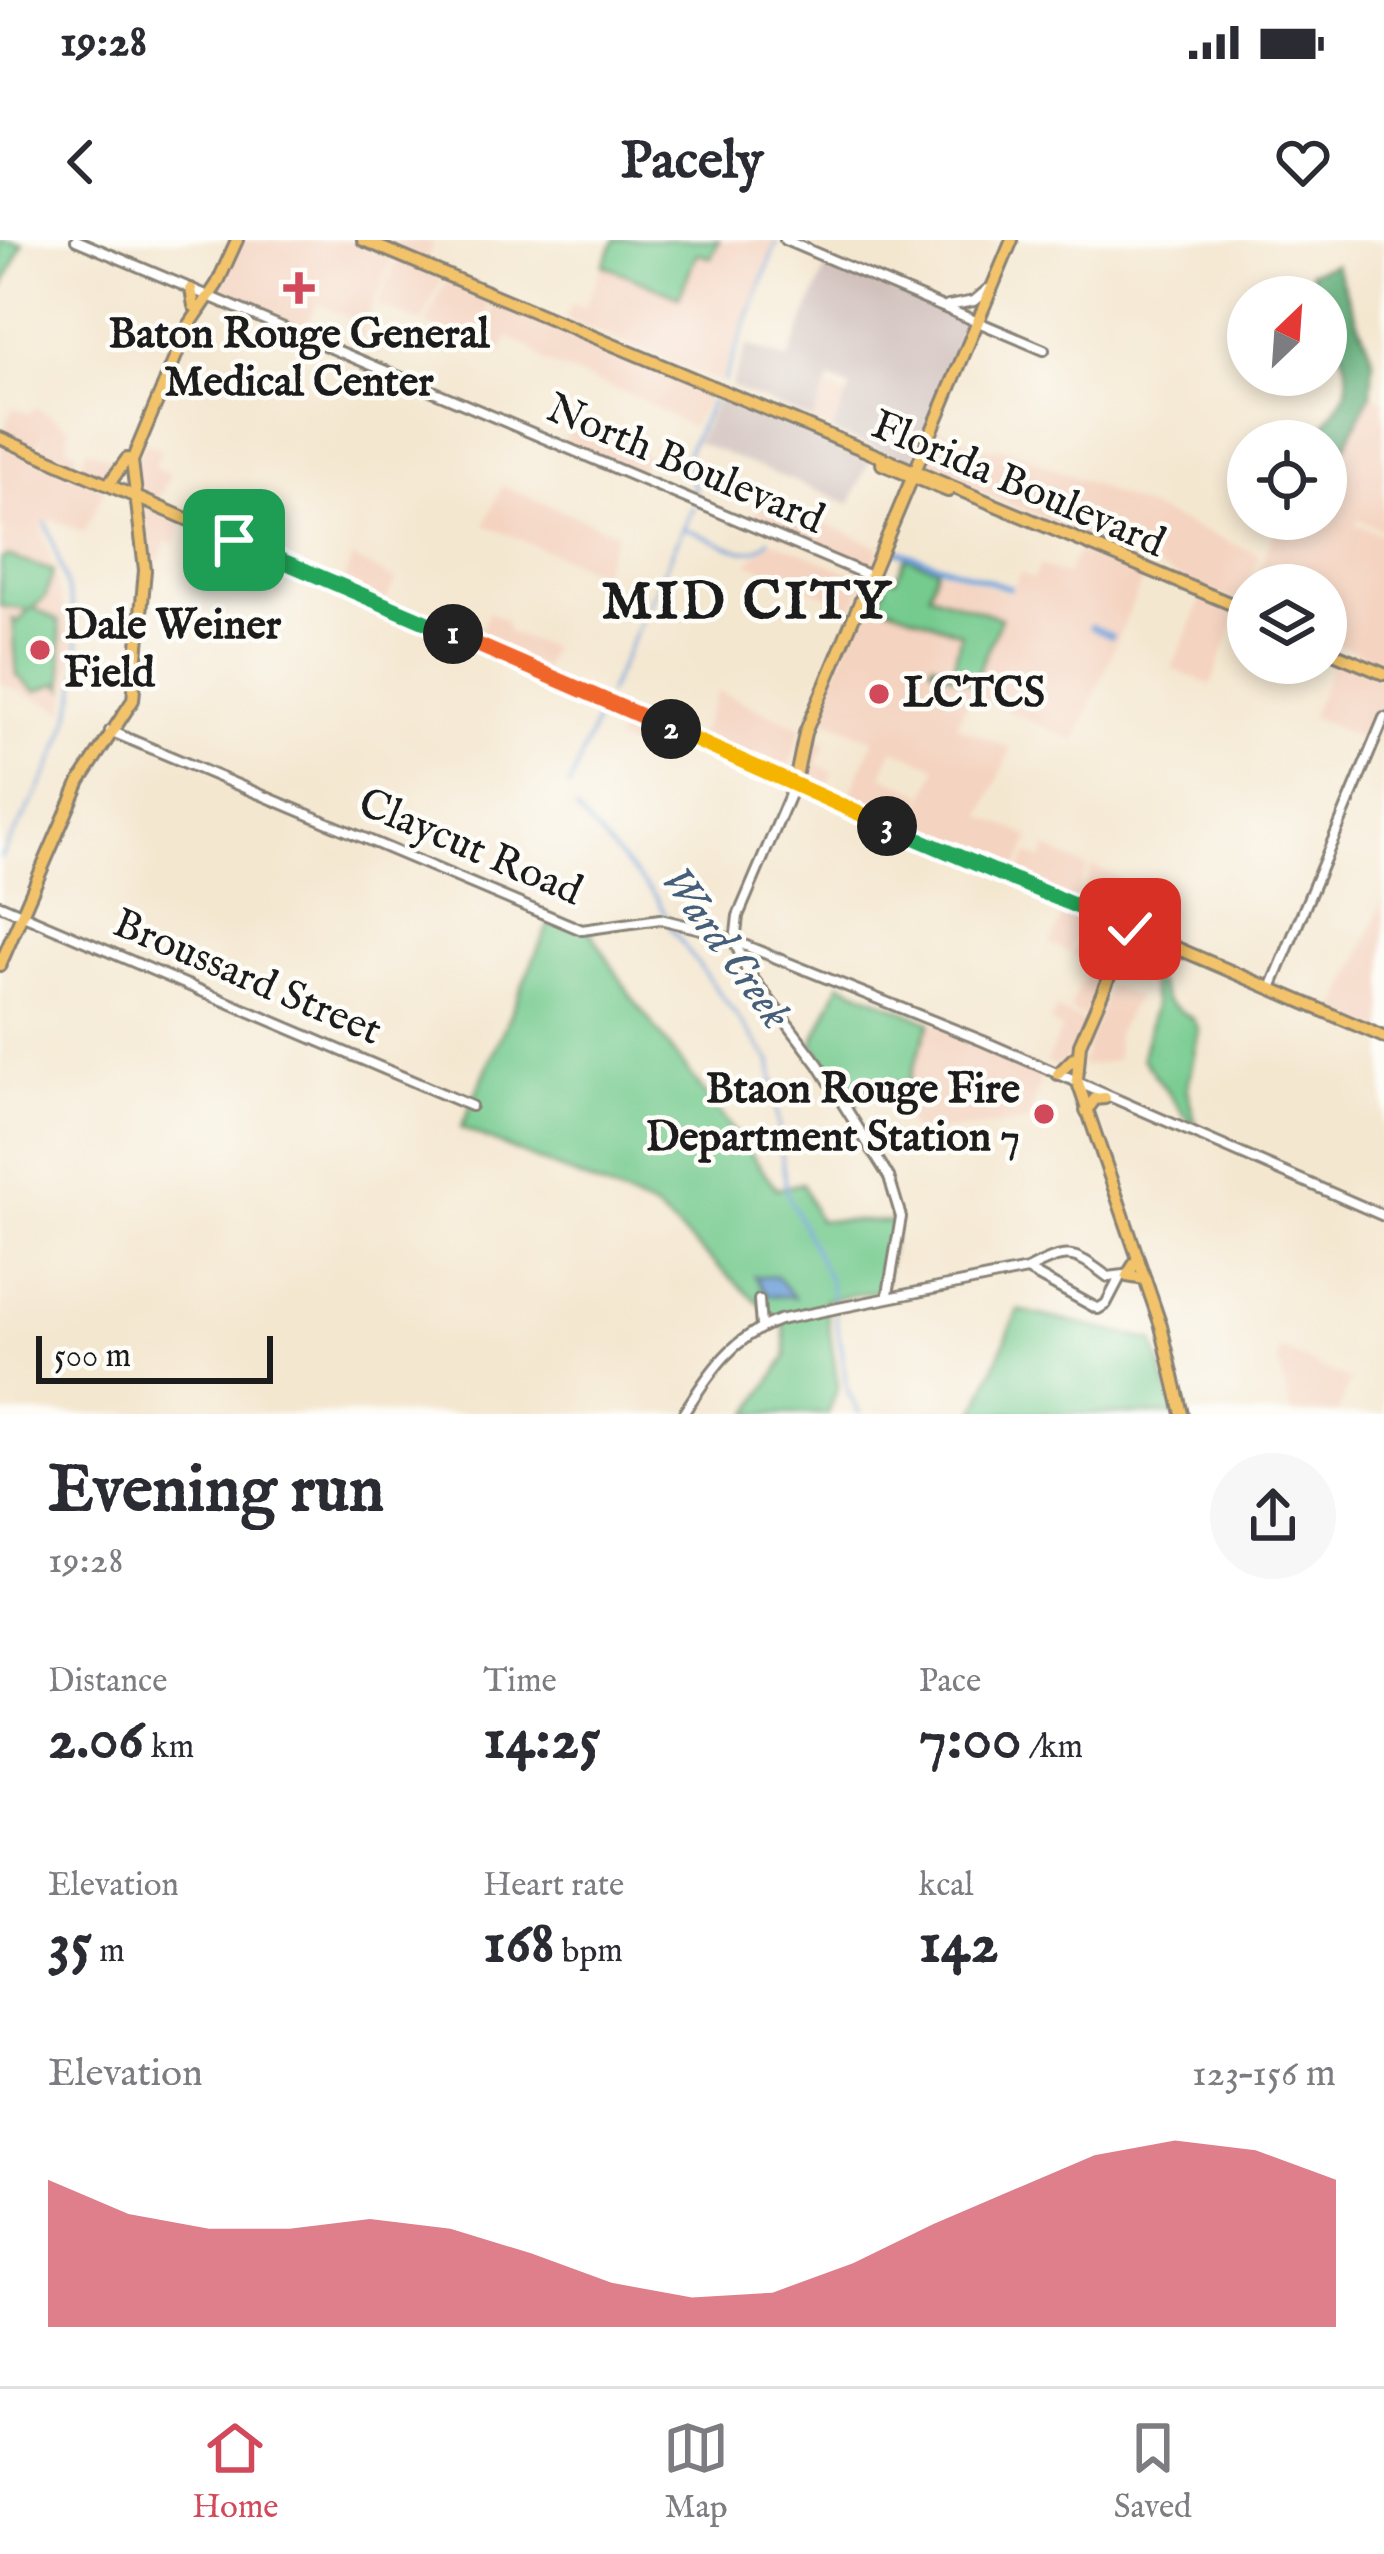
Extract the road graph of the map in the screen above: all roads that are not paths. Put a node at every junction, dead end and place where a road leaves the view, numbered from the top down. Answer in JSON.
{"nodes":[{"id":1,"x":76,"y":240,"type":"edge"},
{"id":2,"x":235,"y":240,"type":"edge"},
{"id":3,"x":363,"y":240,"type":"edge"},
{"id":4,"x":785,"y":240,"type":"edge"},
{"id":5,"x":1012,"y":240,"type":"edge"},
{"id":6,"x":994,"y":283,"type":"junction"},
{"id":7,"x":205,"y":291,"type":"junction"},
{"id":8,"x":222,"y":302,"type":"joint"},
{"id":9,"x":940,"y":306,"type":"junction"},
{"id":10,"x":978,"y":322,"type":"junction"},
{"id":11,"x":1044,"y":350,"type":"dead end"},
{"id":12,"x":0,"y":438,"type":"edge"},
{"id":13,"x":127,"y":459,"type":"junction"},
{"id":14,"x":915,"y":474,"type":"junction"},
{"id":15,"x":108,"y":485,"type":"junction"},
{"id":16,"x":130,"y":495,"type":"junction"},
{"id":17,"x":151,"y":504,"type":"junction"},
{"id":18,"x":140,"y":523,"type":"junction"},
{"id":19,"x":872,"y":577,"type":"junction"},
{"id":20,"x":1227,"y":605,"type":"edge"},
{"id":21,"x":1347,"y":656,"type":"edge"},
{"id":22,"x":1384,"y":671,"type":"edge"},
{"id":23,"x":1384,"y":718,"type":"edge"},
{"id":24,"x":117,"y":728,"type":"junction"},
{"id":25,"x":130,"y":736,"type":"joint"},
{"id":26,"x":731,"y":755,"type":"junction"},
{"id":27,"x":799,"y":764,"type":"junction"},
{"id":28,"x":779,"y":773,"type":"junction"},
{"id":29,"x":795,"y":783,"type":"junction"},
{"id":30,"x":920,"y":840,"type":"junction"},
{"id":31,"x":934,"y":842,"type":"junction"},
{"id":32,"x":948,"y":850,"type":"junction"},
{"id":33,"x":0,"y":905,"type":"edge"},
{"id":34,"x":20,"y":913,"type":"junction"},
{"id":35,"x":1102,"y":917,"type":"junction"},
{"id":36,"x":1126,"y":927,"type":"junction"},
{"id":37,"x":735,"y":942,"type":"junction"},
{"id":38,"x":1119,"y":954,"type":"junction"},
{"id":39,"x":0,"y":956,"type":"edge"},
{"id":40,"x":0,"y":965,"type":"edge"},
{"id":41,"x":1271,"y":989,"type":"junction"},
{"id":42,"x":1384,"y":1036,"type":"edge"},
{"id":43,"x":1077,"y":1057,"type":"junction"},
{"id":44,"x":1058,"y":1074,"type":"junction"},
{"id":45,"x":1078,"y":1085,"type":"junction"},
{"id":46,"x":1105,"y":1098,"type":"junction"},
{"id":47,"x":471,"y":1106,"type":"dead end"},
{"id":48,"x":1086,"y":1111,"type":"junction"},
{"id":49,"x":1384,"y":1216,"type":"edge"},
{"id":50,"x":1040,"y":1263,"type":"junction"},
{"id":51,"x":1142,"y":1269,"type":"junction"},
{"id":52,"x":1028,"y":1270,"type":"junction"},
{"id":53,"x":1039,"y":1275,"type":"junction"},
{"id":54,"x":1123,"y":1277,"type":"junction"},
{"id":55,"x":893,"y":1278,"type":"junction"},
{"id":56,"x":894,"y":1293,"type":"junction"},
{"id":57,"x":870,"y":1298,"type":"junction"},
{"id":58,"x":759,"y":1300,"type":"dead end"},
{"id":59,"x":761,"y":1327,"type":"junction"},
{"id":60,"x":683,"y":1414,"type":"edge"},
{"id":61,"x":1183,"y":1414,"type":"edge"}],
"edges":[{"from":1,"to":7,"type":"street"},
{"from":2,"to":7,"type":"main road"},
{"from":3,"to":14,"type":"main road","name":"Florida Boulevard"},
{"from":4,"to":9,"type":"street"},
{"from":5,"to":6,"type":"main road"},
{"from":6,"to":9,"type":"street"},
{"from":6,"to":10,"type":"main road"},
{"from":7,"to":8,"type":"main road"},
{"from":7,"to":13,"type":"main road"},
{"from":7,"to":16,"type":"main road"},
{"from":8,"to":19,"type":"street","name":"North Boulevard"},
{"from":9,"to":10,"type":"street"},
{"from":10,"to":11,"type":"street"},
{"from":10,"to":14,"type":"main road"},
{"from":12,"to":15,"type":"main road"},
{"from":13,"to":15,"type":"main road"},
{"from":13,"to":16,"type":"main road"},
{"from":14,"to":19,"type":"main road"},
{"from":14,"to":20,"type":"main road","name":"Florida Boulevard"},
{"from":15,"to":16,"type":"main road"},
{"from":16,"to":17,"type":"main road"},
{"from":16,"to":18,"type":"main road"},
{"from":16,"to":24,"type":"main road"},
{"from":17,"to":18,"type":"main road"},
{"from":17,"to":26,"type":"main road"},
{"from":18,"to":24,"type":"main road"},
{"from":19,"to":27,"type":"main road"},
{"from":21,"to":22,"type":"main road"},
{"from":23,"to":41,"type":"street"},
{"from":24,"to":25,"type":"main road"},
{"from":24,"to":34,"type":"main road"},
{"from":25,"to":37,"type":"street","name":"Claycut Road"},
{"from":26,"to":28,"type":"main road"},
{"from":26,"to":29,"type":"main road"},
{"from":27,"to":28,"type":"main road"},
{"from":27,"to":29,"type":"main road"},
{"from":28,"to":29,"type":"main road"},
{"from":29,"to":30,"type":"main road"},
{"from":29,"to":31,"type":"main road"},
{"from":29,"to":37,"type":"street"},
{"from":30,"to":31,"type":"main road"},
{"from":30,"to":32,"type":"main road"},
{"from":31,"to":32,"type":"main road"},
{"from":32,"to":35,"type":"main road"},
{"from":33,"to":34,"type":"street","name":"Broussard Street"},
{"from":34,"to":39,"type":"main road"},
{"from":34,"to":40,"type":"main road"},
{"from":34,"to":47,"type":"street","name":"Broussard Street"},
{"from":35,"to":36,"type":"main road"},
{"from":35,"to":38,"type":"main road"},
{"from":36,"to":38,"type":"main road"},
{"from":36,"to":41,"type":"main road"},
{"from":37,"to":44,"type":"street","name":"Claycut Road"},
{"from":37,"to":55,"type":"street"},
{"from":38,"to":43,"type":"main road"},
{"from":41,"to":42,"type":"main road"},
{"from":43,"to":44,"type":"main road"},
{"from":43,"to":45,"type":"main road"},
{"from":44,"to":45,"type":"street","name":"Claycut Road"},
{"from":45,"to":46,"type":"street","name":"Claycut Road"},
{"from":45,"to":48,"type":"main road"},
{"from":46,"to":48,"type":"main road"},
{"from":46,"to":49,"type":"street","name":"Claycut Road"},
{"from":48,"to":51,"type":"main road"},
{"from":50,"to":52,"type":"street"},
{"from":50,"to":53,"type":"street"},
{"from":50,"to":54,"type":"street"},
{"from":51,"to":54,"type":"main road"},
{"from":51,"to":61,"type":"main road"},
{"from":52,"to":53,"type":"street"},
{"from":52,"to":56,"type":"street"},
{"from":53,"to":54,"type":"street"},
{"from":55,"to":56,"type":"street"},
{"from":55,"to":57,"type":"street"},
{"from":56,"to":57,"type":"street"},
{"from":57,"to":59,"type":"street"},
{"from":58,"to":59,"type":"street"},
{"from":59,"to":60,"type":"street"}]}
